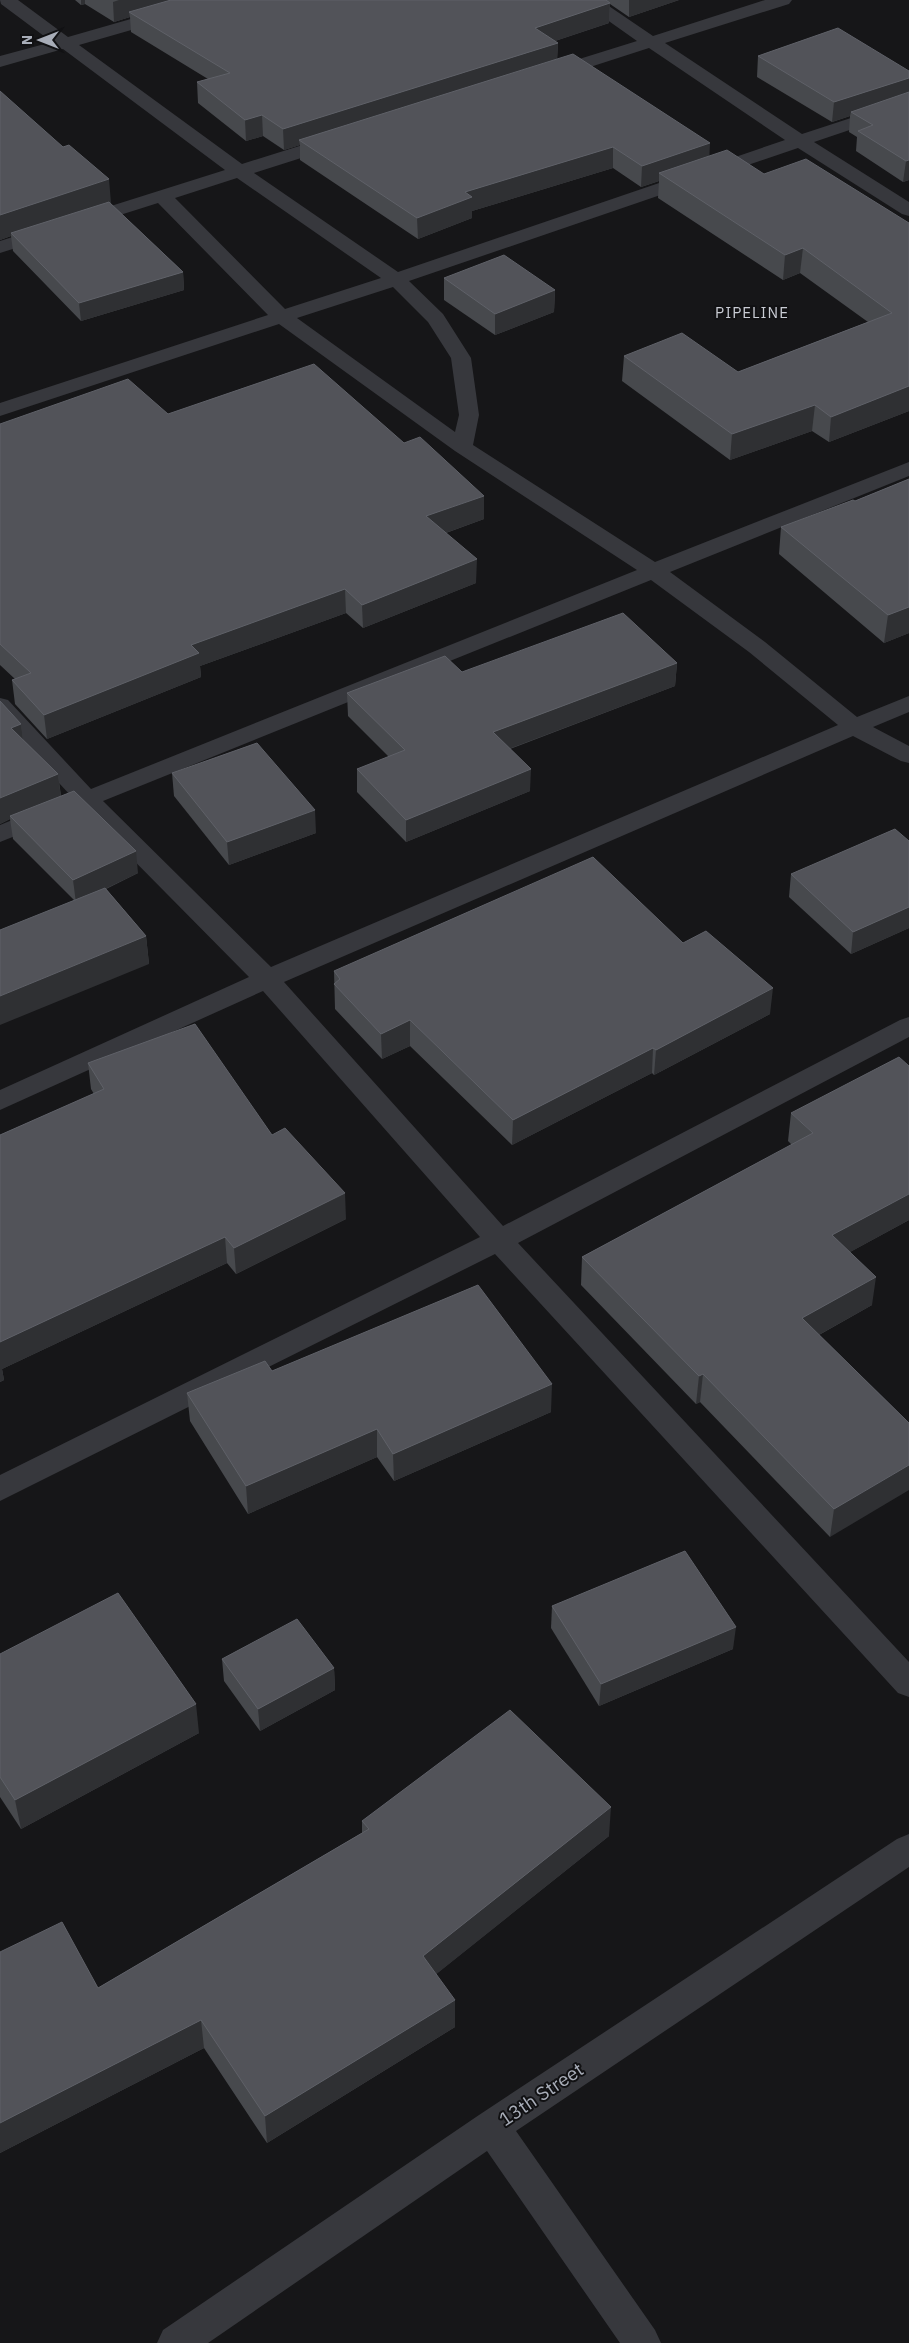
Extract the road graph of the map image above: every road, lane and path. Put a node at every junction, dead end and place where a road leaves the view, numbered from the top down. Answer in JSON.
{"nodes":[{"id":1,"x":7,"y":0,"type":"edge"},
{"id":2,"x":216,"y":0,"type":"edge"},
{"id":3,"x":588,"y":0,"type":"edge"},
{"id":4,"x":783,"y":0,"type":"edge"},
{"id":5,"x":651,"y":42,"type":"junction"},
{"id":6,"x":65,"y":43,"type":"junction"},
{"id":7,"x":0,"y":62,"type":"edge"},
{"id":8,"x":529,"y":80,"type":"edge"},
{"id":9,"x":909,"y":104,"type":"edge"},
{"id":10,"x":351,"y":136,"type":"edge"},
{"id":11,"x":799,"y":141,"type":"junction"},
{"id":12,"x":239,"y":171,"type":"junction"},
{"id":13,"x":162,"y":196,"type":"junction"},
{"id":14,"x":909,"y":210,"type":"edge"},
{"id":15,"x":0,"y":247,"type":"edge"},
{"id":16,"x":396,"y":279,"type":"junction"},
{"id":17,"x":281,"y":316,"type":"junction"},
{"id":18,"x":0,"y":410,"type":"edge"},
{"id":19,"x":462,"y":447,"type":"junction"},
{"id":20,"x":909,"y":468,"type":"edge"},
{"id":21,"x":654,"y":571,"type":"junction"},
{"id":22,"x":909,"y":703,"type":"edge"},
{"id":23,"x":0,"y":705,"type":"edge"},
{"id":24,"x":855,"y":727,"type":"junction"},
{"id":25,"x":909,"y":756,"type":"edge"},
{"id":26,"x":86,"y":798,"type":"junction"},
{"id":27,"x":0,"y":834,"type":"edge"},
{"id":28,"x":267,"y":979,"type":"junction"},
{"id":29,"x":909,"y":1026,"type":"edge"},
{"id":30,"x":0,"y":1101,"type":"edge"},
{"id":31,"x":499,"y":1240,"type":"junction"},
{"id":32,"x":0,"y":1489,"type":"edge"},
{"id":33,"x":909,"y":1684,"type":"edge"},
{"id":34,"x":909,"y":1849,"type":"edge"},
{"id":35,"x":492,"y":2127,"type":"junction"},
{"id":36,"x":176,"y":2343,"type":"edge"},
{"id":37,"x":642,"y":2343,"type":"edge"}],
"edges":[{"from":1,"to":6,"type":"street"},
{"from":2,"to":6,"type":"street"},
{"from":3,"to":5,"type":"street"},
{"from":4,"to":5,"type":"street"},
{"from":5,"to":8,"type":"street"},
{"from":5,"to":11,"type":"street"},
{"from":6,"to":7,"type":"street"},
{"from":6,"to":12,"type":"street"},
{"from":9,"to":11,"type":"street"},
{"from":10,"to":12,"type":"street"},
{"from":11,"to":14,"type":"street"},
{"from":11,"to":16,"type":"street"},
{"from":12,"to":13,"type":"street"},
{"from":12,"to":16,"type":"street"},
{"from":13,"to":15,"type":"street"},
{"from":13,"to":17,"type":"street"},
{"from":16,"to":17,"type":"street"},
{"from":16,"to":19,"type":"street"},
{"from":17,"to":18,"type":"street"},
{"from":17,"to":19,"type":"street"},
{"from":19,"to":21,"type":"street"},
{"from":20,"to":21,"type":"street"},
{"from":21,"to":24,"type":"street"},
{"from":21,"to":26,"type":"street"},
{"from":22,"to":24,"type":"street"},
{"from":23,"to":26,"type":"street"},
{"from":24,"to":25,"type":"street"},
{"from":24,"to":28,"type":"street"},
{"from":26,"to":27,"type":"street"},
{"from":26,"to":28,"type":"street"},
{"from":28,"to":30,"type":"street"},
{"from":28,"to":31,"type":"street"},
{"from":29,"to":31,"type":"street"},
{"from":31,"to":32,"type":"street"},
{"from":31,"to":33,"type":"street"},
{"from":34,"to":35,"type":"street","name":"13th Street"},
{"from":35,"to":36,"type":"street","name":"13th Street"},
{"from":35,"to":37,"type":"street"}]}
